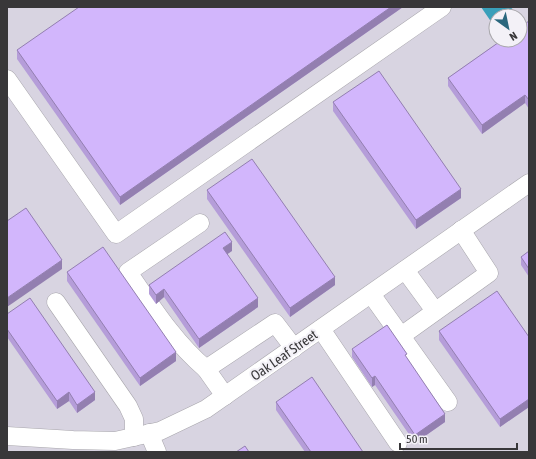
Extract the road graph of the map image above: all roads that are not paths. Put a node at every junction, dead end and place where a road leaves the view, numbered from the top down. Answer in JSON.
{"nodes":[{"id":1,"x":442,"y":7,"type":"edge"},
{"id":2,"x":7,"y":79,"type":"edge"},
{"id":3,"x":529,"y":183,"type":"edge"},
{"id":4,"x":200,"y":224,"type":"dead end"},
{"id":5,"x":461,"y":230,"type":"junction"},
{"id":6,"x":405,"y":270,"type":"junction"},
{"id":7,"x":371,"y":294,"type":"junction"},
{"id":8,"x":56,"y":302,"type":"dead end"},
{"id":9,"x":435,"y":311,"type":"junction"},
{"id":10,"x":321,"y":329,"type":"junction"},
{"id":11,"x":401,"y":336,"type":"junction"},
{"id":12,"x":294,"y":348,"type":"junction"},
{"id":13,"x":206,"y":369,"type":"junction"},
{"id":14,"x":225,"y":396,"type":"junction"},
{"id":15,"x":448,"y":402,"type":"dead end"},
{"id":16,"x":142,"y":435,"type":"junction"},
{"id":17,"x":7,"y":436,"type":"edge"},
{"id":18,"x":398,"y":443,"type":"dead end"},
{"id":19,"x":101,"y":446,"type":"edge"},
{"id":20,"x":157,"y":452,"type":"edge"}],
"edges":[{"from":1,"to":2,"type":"street"},
{"from":3,"to":5,"type":"street","name":"Oak Leaf Street"},
{"from":4,"to":13,"type":"street"},
{"from":5,"to":6,"type":"street","name":"Oak Leaf Street"},
{"from":5,"to":9,"type":"street"},
{"from":6,"to":7,"type":"street","name":"Oak Leaf Street"},
{"from":6,"to":9,"type":"street"},
{"from":7,"to":10,"type":"street","name":"Oak Leaf Street"},
{"from":7,"to":11,"type":"street"},
{"from":8,"to":16,"type":"street"},
{"from":9,"to":11,"type":"street"},
{"from":10,"to":12,"type":"street","name":"Oak Leaf Street"},
{"from":10,"to":18,"type":"street"},
{"from":11,"to":15,"type":"street"},
{"from":12,"to":13,"type":"street"},
{"from":12,"to":14,"type":"street","name":"Oak Leaf Street"},
{"from":13,"to":14,"type":"street"},
{"from":14,"to":16,"type":"street","name":"Oak Leaf Street"},
{"from":16,"to":19,"type":"street","name":"Oak Leaf Street"},
{"from":16,"to":20,"type":"street"},
{"from":17,"to":19,"type":"street","name":"Oak Leaf Street"}]}
